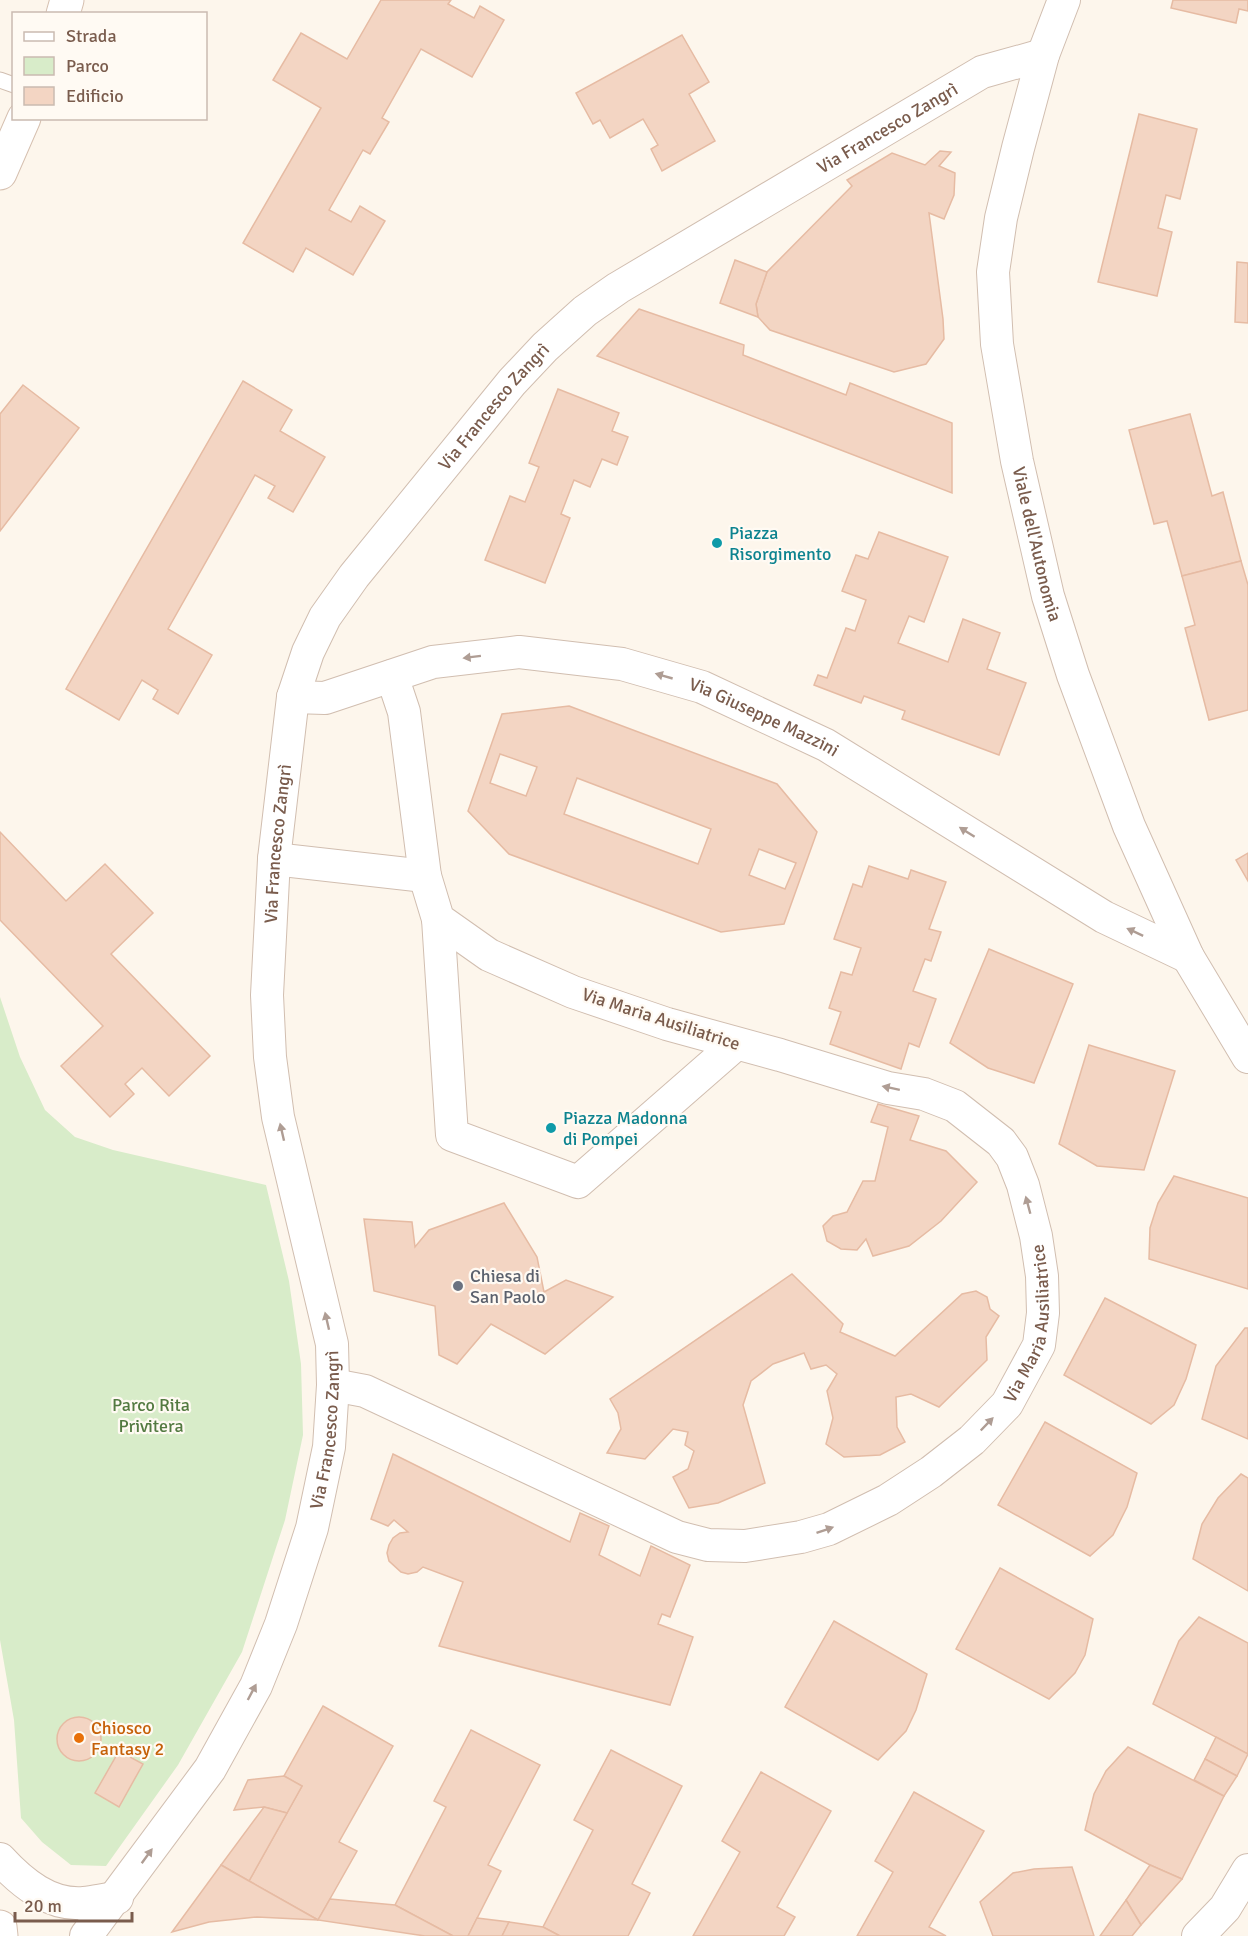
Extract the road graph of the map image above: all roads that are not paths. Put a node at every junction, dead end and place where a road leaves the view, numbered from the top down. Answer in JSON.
{"nodes":[{"id":1,"x":1064,"y":0,"type":"edge"},
{"id":2,"x":1042,"y":54,"type":"junction"},
{"id":3,"x":23,"y":120,"type":"edge"},
{"id":4,"x":0,"y":173,"type":"edge"},
{"id":5,"x":392,"y":676,"type":"junction"},
{"id":6,"x":293,"y":697,"type":"junction"},
{"id":7,"x":274,"y":859,"type":"junction"},
{"id":8,"x":425,"y":876,"type":"junction"},
{"id":9,"x":438,"y":919,"type":"junction"},
{"id":10,"x":1188,"y":957,"type":"junction"},
{"id":11,"x":736,"y":1044,"type":"junction"},
{"id":12,"x":1248,"y":1057,"type":"edge"},
{"id":13,"x":333,"y":1385,"type":"junction"},
{"id":14,"x":0,"y":1859,"type":"edge"},
{"id":15,"x":1246,"y":1874,"type":"edge"},
{"id":16,"x":117,"y":1898,"type":"junction"},
{"id":17,"x":0,"y":1927,"type":"edge"},
{"id":18,"x":2,"y":1936,"type":"edge"},
{"id":19,"x":86,"y":1936,"type":"edge"},
{"id":20,"x":1198,"y":1936,"type":"edge"}],
"edges":[{"from":1,"to":2,"type":"street","name":"Viale dell'Autonomia"},
{"from":2,"to":6,"type":"street","name":"Via Francesco Zangrì"},
{"from":2,"to":10,"type":"street","name":"Viale dell'Autonomia"},
{"from":3,"to":4,"type":"main road"},
{"from":5,"to":6,"type":"street","name":"Via Giuseppe Mazzini"},
{"from":5,"to":8,"type":"street"},
{"from":10,"to":5,"type":"street","name":"Via Giuseppe Mazzini","one_way":true},
{"from":6,"to":7,"type":"street","name":"Via Francesco Zangrì"},
{"from":7,"to":8,"type":"street"},
{"from":13,"to":7,"type":"street","name":"Via Francesco Zangrì","one_way":true},
{"from":8,"to":9,"type":"street"},
{"from":9,"to":11,"type":"street","name":"Via Maria Ausiliatrice"},
{"from":9,"to":11,"type":"street"},
{"from":10,"to":12,"type":"street","name":"Viale dell'Autonomia"},
{"from":13,"to":11,"type":"street","name":"Via Maria Ausiliatrice","one_way":true},
{"from":16,"to":13,"type":"street","name":"Via Francesco Zangrì","one_way":true},
{"from":14,"to":16,"type":"street"},
{"from":15,"to":20,"type":"street"},
{"from":16,"to":19,"type":"street","name":"Via Francesco Zangrì"},
{"from":17,"to":18,"type":"main road"}]}
